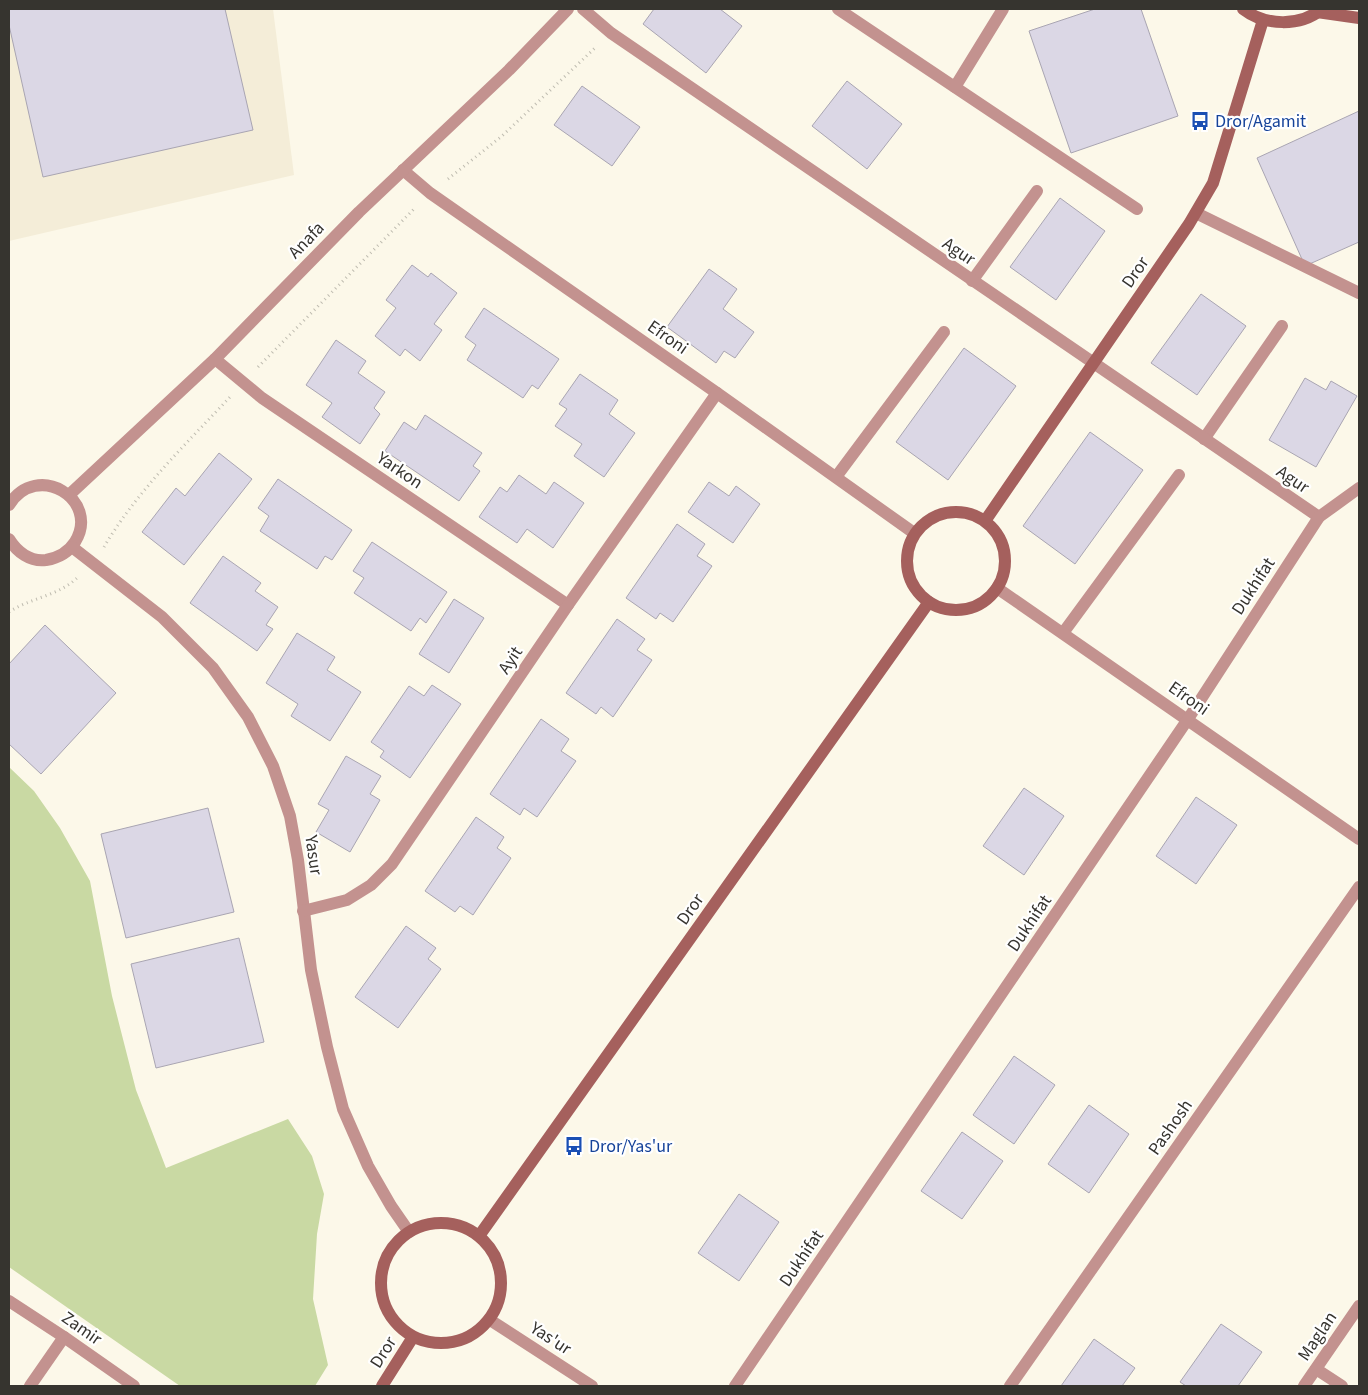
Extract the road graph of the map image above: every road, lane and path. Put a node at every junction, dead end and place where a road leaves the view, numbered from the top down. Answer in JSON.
{"nodes":[{"id":1,"x":568,"y":9,"type":"edge"},
{"id":2,"x":583,"y":9,"type":"edge"},
{"id":3,"x":838,"y":9,"type":"edge"},
{"id":4,"x":1003,"y":9,"type":"edge"},
{"id":5,"x":1243,"y":9,"type":"edge"},
{"id":6,"x":1319,"y":10,"type":"edge"},
{"id":7,"x":1359,"y":18,"type":"edge"},
{"id":8,"x":1263,"y":20,"type":"junction"},
{"id":9,"x":611,"y":33,"type":"junction"},
{"id":10,"x":955,"y":87,"type":"junction"},
{"id":11,"x":403,"y":170,"type":"junction"},
{"id":12,"x":1037,"y":191,"type":"dead end"},
{"id":13,"x":430,"y":193,"type":"junction"},
{"id":14,"x":1137,"y":209,"type":"dead end"},
{"id":15,"x":1196,"y":213,"type":"junction"},
{"id":16,"x":972,"y":280,"type":"junction"},
{"id":17,"x":1359,"y":293,"type":"edge"},
{"id":18,"x":1282,"y":326,"type":"dead end"},
{"id":19,"x":944,"y":332,"type":"dead end"},
{"id":20,"x":215,"y":359,"type":"junction"},
{"id":21,"x":1093,"y":364,"type":"junction"},
{"id":22,"x":243,"y":382,"type":"junction"},
{"id":23,"x":717,"y":393,"type":"junction"},
{"id":24,"x":1204,"y":439,"type":"junction"},
{"id":25,"x":1179,"y":475,"type":"dead end"},
{"id":26,"x":836,"y":477,"type":"junction"},
{"id":27,"x":1359,"y":488,"type":"edge"},
{"id":28,"x":69,"y":495,"type":"junction"},
{"id":29,"x":10,"y":498,"type":"edge"},
{"id":30,"x":1318,"y":517,"type":"junction"},
{"id":31,"x":986,"y":521,"type":"junction"},
{"id":32,"x":914,"y":533,"type":"junction"},
{"id":33,"x":72,"y":547,"type":"junction"},
{"id":34,"x":11,"y":548,"type":"edge"},
{"id":35,"x":93,"y":563,"type":"junction"},
{"id":36,"x":997,"y":588,"type":"junction"},
{"id":37,"x":929,"y":602,"type":"junction"},
{"id":38,"x":568,"y":605,"type":"junction"},
{"id":39,"x":9,"y":612,"type":"edge"},
{"id":40,"x":1063,"y":633,"type":"junction"},
{"id":41,"x":1188,"y":719,"type":"junction"},
{"id":42,"x":1359,"y":838,"type":"edge"},
{"id":43,"x":1359,"y":887,"type":"edge"},
{"id":44,"x":303,"y":911,"type":"junction"},
{"id":45,"x":409,"y":1232,"type":"junction"},
{"id":46,"x":479,"y":1236,"type":"junction"},
{"id":47,"x":9,"y":1301,"type":"edge"},
{"id":48,"x":1359,"y":1306,"type":"edge"},
{"id":49,"x":490,"y":1320,"type":"junction"},
{"id":50,"x":64,"y":1337,"type":"junction"},
{"id":51,"x":413,"y":1337,"type":"junction"},
{"id":52,"x":1316,"y":1369,"type":"junction"},
{"id":53,"x":30,"y":1386,"type":"edge"},
{"id":54,"x":134,"y":1386,"type":"edge"},
{"id":55,"x":382,"y":1386,"type":"edge"},
{"id":56,"x":592,"y":1386,"type":"edge"},
{"id":57,"x":735,"y":1386,"type":"edge"},
{"id":58,"x":1010,"y":1386,"type":"edge"},
{"id":59,"x":1304,"y":1386,"type":"edge"},
{"id":60,"x":1342,"y":1386,"type":"edge"}],
"edges":[{"from":1,"to":11,"type":"street","name":"Anafa"},
{"from":2,"to":9,"type":"street","name":"Agur"},
{"from":3,"to":10,"type":"street"},
{"from":4,"to":10,"type":"street"},
{"from":5,"to":8,"type":"street"},
{"from":6,"to":7,"type":"street"},
{"from":6,"to":8,"type":"street"},
{"from":8,"to":15,"type":"street","name":"Dror"},
{"from":9,"to":13,"type":"path"},
{"from":9,"to":16,"type":"street","name":"Agur"},
{"from":10,"to":14,"type":"street"},
{"from":11,"to":13,"type":"street","name":"Efroni"},
{"from":11,"to":20,"type":"street","name":"Anafa"},
{"from":12,"to":16,"type":"street"},
{"from":13,"to":22,"type":"path"},
{"from":13,"to":23,"type":"street","name":"Efroni"},
{"from":15,"to":17,"type":"street"},
{"from":15,"to":21,"type":"street","name":"Dror"},
{"from":16,"to":21,"type":"street","name":"Agur"},
{"from":18,"to":24,"type":"street"},
{"from":19,"to":26,"type":"street"},
{"from":20,"to":22,"type":"street","name":"Yarkon"},
{"from":20,"to":28,"type":"street","name":"Anafa"},
{"from":21,"to":24,"type":"street","name":"Agur"},
{"from":21,"to":31,"type":"street","name":"Dror"},
{"from":22,"to":35,"type":"path"},
{"from":22,"to":38,"type":"street","name":"Yarkon"},
{"from":23,"to":26,"type":"street","name":"Efroni"},
{"from":23,"to":38,"type":"street","name":"Ayit"},
{"from":24,"to":30,"type":"street","name":"Agur"},
{"from":25,"to":40,"type":"street"},
{"from":26,"to":32,"type":"street","name":"Efroni"},
{"from":27,"to":30,"type":"street","name":"Dukhifat"},
{"from":28,"to":29,"type":"street"},
{"from":28,"to":33,"type":"street"},
{"from":30,"to":41,"type":"street","name":"Dukhifat"},
{"from":31,"to":32,"type":"street"},
{"from":31,"to":36,"type":"street"},
{"from":32,"to":37,"type":"street"},
{"from":33,"to":34,"type":"street"},
{"from":33,"to":35,"type":"street","name":"Yasur"},
{"from":35,"to":39,"type":"path"},
{"from":35,"to":44,"type":"street","name":"Yasur"},
{"from":36,"to":37,"type":"street"},
{"from":36,"to":40,"type":"street","name":"Efroni"},
{"from":37,"to":46,"type":"street","name":"Dror"},
{"from":38,"to":44,"type":"street","name":"Ayit"},
{"from":40,"to":41,"type":"street","name":"Efroni"},
{"from":41,"to":42,"type":"street","name":"Efroni"},
{"from":41,"to":57,"type":"street","name":"Dukhifat"},
{"from":43,"to":58,"type":"street","name":"Pashosh"},
{"from":44,"to":45,"type":"street","name":"Yasur"},
{"from":45,"to":46,"type":"street"},
{"from":45,"to":51,"type":"street"},
{"from":46,"to":49,"type":"street"},
{"from":47,"to":50,"type":"street","name":"Zamir"},
{"from":48,"to":52,"type":"street","name":"Maglan"},
{"from":49,"to":51,"type":"street"},
{"from":49,"to":56,"type":"street","name":"Yas'ur"},
{"from":50,"to":53,"type":"street"},
{"from":50,"to":54,"type":"street","name":"Zamir"},
{"from":51,"to":55,"type":"street","name":"Dror"},
{"from":52,"to":59,"type":"street","name":"Maglan"},
{"from":52,"to":60,"type":"street"}]}
